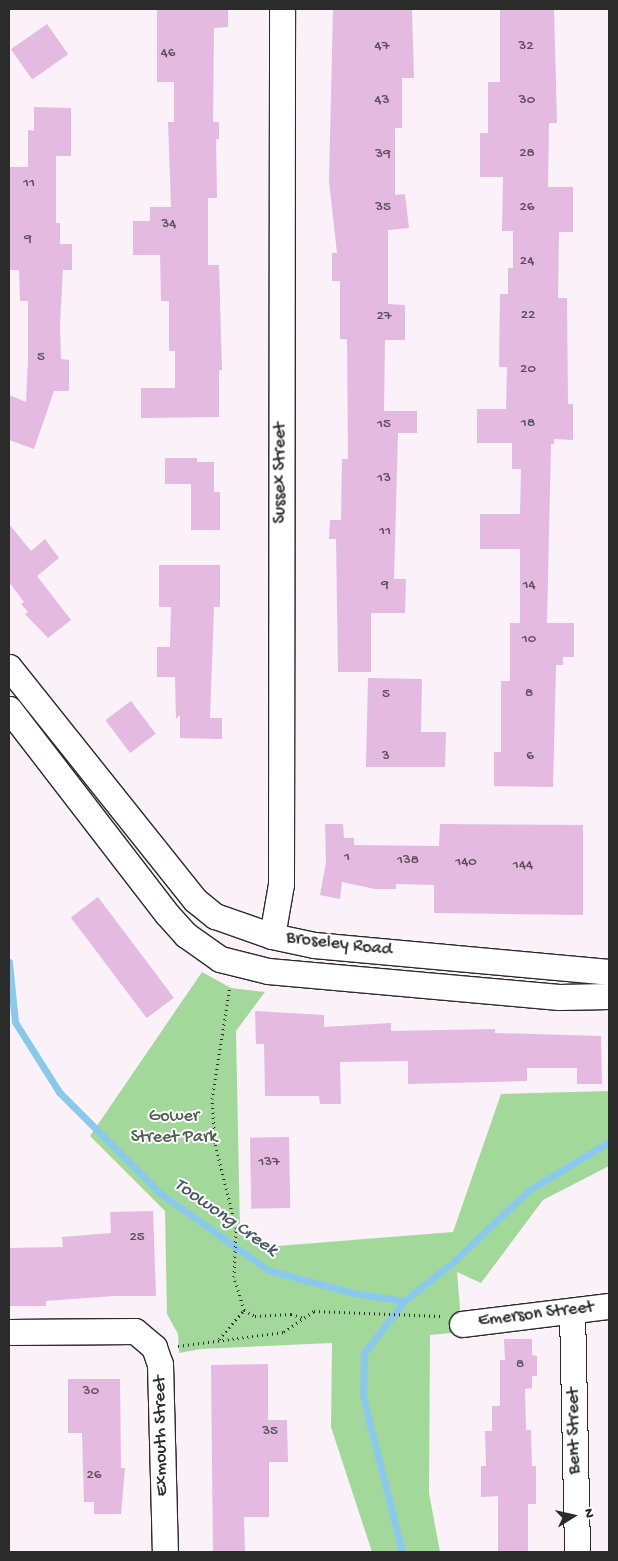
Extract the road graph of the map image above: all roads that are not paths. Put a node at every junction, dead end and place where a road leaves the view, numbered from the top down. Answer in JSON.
{"nodes":[{"id":1,"x":282,"y":9,"type":"edge"},
{"id":2,"x":9,"y":668,"type":"edge"},
{"id":3,"x":9,"y":709,"type":"edge"},
{"id":4,"x":272,"y":936,"type":"junction"},
{"id":5,"x":609,"y":972,"type":"edge"},
{"id":6,"x":609,"y":996,"type":"edge"},
{"id":7,"x":609,"y":1306,"type":"edge"},
{"id":8,"x":572,"y":1311,"type":"junction"},
{"id":9,"x":462,"y":1324,"type":"dead end"},
{"id":10,"x":9,"y":1332,"type":"edge"},
{"id":11,"x":165,"y":1552,"type":"edge"},
{"id":12,"x":577,"y":1552,"type":"edge"}],
"edges":[{"from":1,"to":4,"type":"street","name":"Sussex Street"},
{"from":2,"to":4,"type":"street","name":"Broseley Road"},
{"from":3,"to":6,"type":"street","name":"Broseley Road"},
{"from":4,"to":5,"type":"street","name":"Broseley Road"},
{"from":7,"to":8,"type":"street","name":"Emerson Street"},
{"from":8,"to":9,"type":"street","name":"Emerson Street"},
{"from":8,"to":12,"type":"street","name":"Bent Street"},
{"from":10,"to":11,"type":"street","name":"Exmouth Street"}]}
